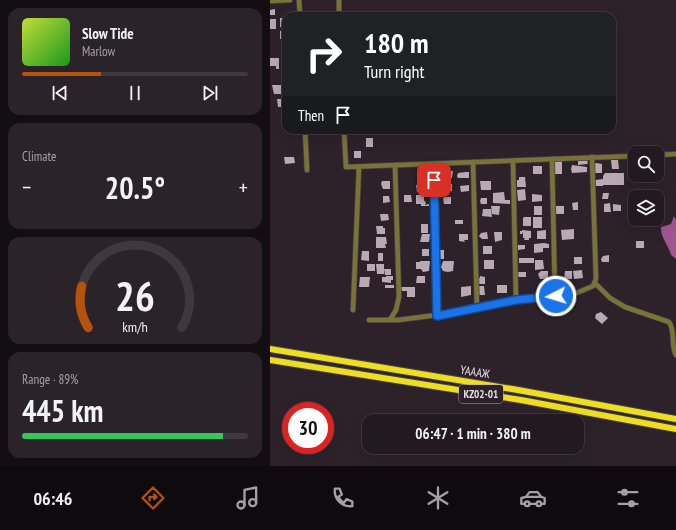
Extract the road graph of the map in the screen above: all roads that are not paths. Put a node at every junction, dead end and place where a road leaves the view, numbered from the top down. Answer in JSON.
{"nodes":[{"id":1,"x":290,"y":0,"type":"edge"},
{"id":2,"x":299,"y":0,"type":"edge"},
{"id":3,"x":339,"y":0,"type":"edge"},
{"id":4,"x":270,"y":1,"type":"edge"},
{"id":5,"x":300,"y":12,"type":"edge"},
{"id":6,"x":340,"y":12,"type":"edge"},
{"id":7,"x":305,"y":134,"type":"edge"},
{"id":8,"x":344,"y":134,"type":"edge"},
{"id":9,"x":676,"y":154,"type":"edge"},
{"id":10,"x":664,"y":155,"type":"edge"},
{"id":11,"x":628,"y":156,"type":"edge"},
{"id":12,"x":592,"y":158,"type":"junction"},
{"id":13,"x":552,"y":159,"type":"junction"},
{"id":14,"x":513,"y":161,"type":"junction"},
{"id":15,"x":473,"y":162,"type":"junction"},
{"id":16,"x":434,"y":164,"type":"junction"},
{"id":17,"x":396,"y":165,"type":"junction"},
{"id":18,"x":359,"y":167,"type":"junction"},
{"id":19,"x":307,"y":170,"type":"dead end"},
{"id":20,"x":595,"y":283,"type":"junction"},
{"id":21,"x":556,"y":296,"type":"junction"},
{"id":22,"x":516,"y":300,"type":"junction"},
{"id":23,"x":477,"y":308,"type":"junction"},
{"id":24,"x":353,"y":310,"type":"dead end"},
{"id":25,"x":437,"y":316,"type":"junction"},
{"id":26,"x":369,"y":320,"type":"dead end"},
{"id":27,"x":390,"y":320,"type":"junction"},
{"id":28,"x":270,"y":346,"type":"edge"},
{"id":29,"x":270,"y":349,"type":"edge"},
{"id":30,"x":290,"y":352,"type":"junction"},
{"id":31,"x":676,"y":355,"type":"edge"},
{"id":32,"x":270,"y":361,"type":"edge"},
{"id":33,"x":676,"y":419,"type":"edge"},
{"id":34,"x":676,"y":429,"type":"edge"}],
"edges":[{"from":1,"to":4,"type":"street"},
{"from":2,"to":5,"type":"street"},
{"from":3,"to":6,"type":"street"},
{"from":7,"to":19,"type":"street"},
{"from":8,"to":18,"type":"street"},
{"from":9,"to":10,"type":"street"},
{"from":11,"to":12,"type":"street"},
{"from":12,"to":13,"type":"street"},
{"from":12,"to":20,"type":"street"},
{"from":13,"to":14,"type":"street"},
{"from":13,"to":21,"type":"street"},
{"from":14,"to":15,"type":"street"},
{"from":14,"to":22,"type":"street"},
{"from":15,"to":16,"type":"street"},
{"from":15,"to":23,"type":"street"},
{"from":16,"to":17,"type":"street"},
{"from":16,"to":25,"type":"street"},
{"from":17,"to":18,"type":"street"},
{"from":17,"to":27,"type":"street"},
{"from":18,"to":24,"type":"street"},
{"from":20,"to":21,"type":"street"},
{"from":20,"to":31,"type":"street"},
{"from":21,"to":22,"type":"street"},
{"from":22,"to":23,"type":"street"},
{"from":23,"to":25,"type":"street"},
{"from":25,"to":27,"type":"street"},
{"from":26,"to":27,"type":"street"},
{"from":28,"to":30,"type":"highway"},
{"from":29,"to":30,"type":"highway","name":"ҮАААЖ","number":"KZ02-01"},
{"from":30,"to":33,"type":"highway","name":"ҮАААЖ","number":"KZ02-01"},
{"from":32,"to":34,"type":"highway","name":"ҮАААЖ","number":"KZ02-01"}]}
